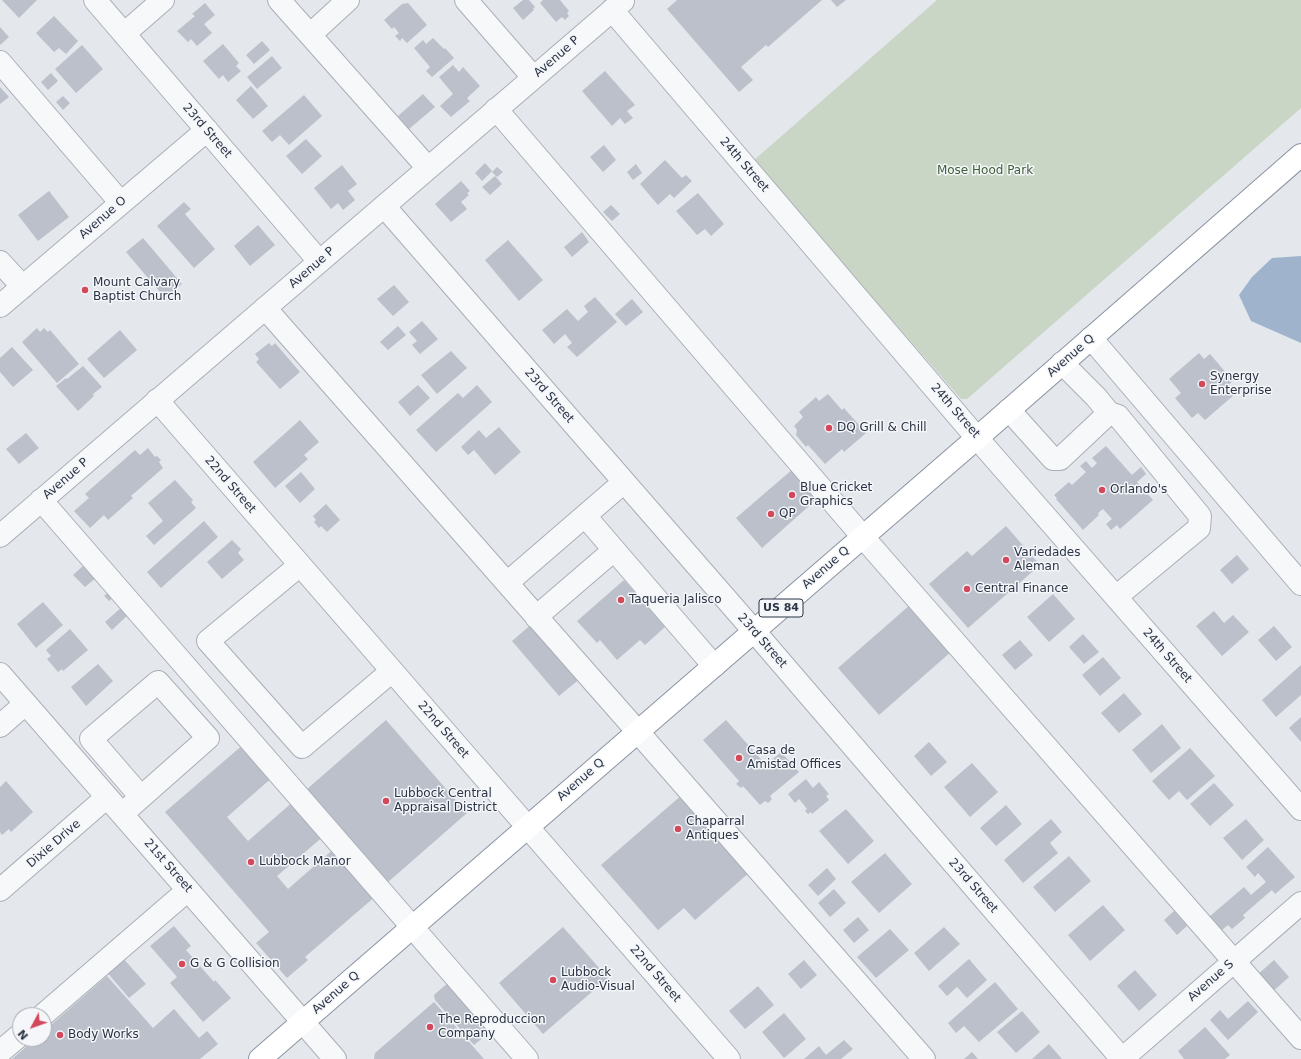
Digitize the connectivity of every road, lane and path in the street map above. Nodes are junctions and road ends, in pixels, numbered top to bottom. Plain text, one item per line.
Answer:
1 (95, 0) edge
2 (163, 0) edge
3 (279, 0) edge
4 (348, 0) edge
5 (466, 0) edge
6 (618, 5) edge
7 (124, 34) junction
8 (310, 35) junction
9 (0, 62) edge
10 (533, 77) junction
11 (496, 109) junction
12 (206, 130) junction
13 (1301, 155) edge
14 (428, 168) junction
15 (121, 203) junction
16 (384, 206) junction
17 (320, 261) junction
18 (0, 262) edge
19 (23, 287) junction
20 (0, 306) edge
21 (264, 308) junction
22 (1091, 338) junction
23 (1062, 363) junction
24 (157, 400) junction
25 (1009, 410) junction
26 (1109, 412) junction
27 (977, 438) junction
28 (624, 482) junction
29 (41, 500) junction
30 (585, 516) junction
31 (0, 536) edge
32 (862, 537) junction
33 (614, 550) junction
34 (300, 565) junction
35 (507, 583) junction
36 (1301, 584) edge
37 (1116, 597) junction
38 (536, 617) junction
39 (754, 631) junction
40 (714, 666) junction
41 (392, 671) junction
42 (0, 674) edge
43 (26, 704) junction
44 (0, 726) edge
45 (638, 732) junction
46 (107, 797) junction
47 (141, 797) junction
48 (1301, 809) edge
49 (122, 814) junction
50 (528, 827) junction
51 (0, 890) edge
52 (188, 890) junction
53 (1301, 903) edge
54 (412, 927) junction
55 (1234, 961) junction
56 (52, 1007) edge
57 (303, 1022) junction
58 (1301, 1038) edge
59 (12, 1042) edge
60 (0, 1052) edge
61 (260, 1059) edge
62 (334, 1059) edge
63 (527, 1059) edge
64 (729, 1059) edge
65 (924, 1059) edge
66 (1122, 1059) edge

1 - 7 street, 23rd Street
2 - 7 street
3 - 8 street
4 - 8 street
5 - 10 street
6 - 10 street, Avenue P
6 - 27 street, 24th Street
7 - 12 street, 23rd Street
8 - 14 street
9 - 15 street
10 - 11 street, Avenue P
11 - 14 street, Avenue P
11 - 32 street
12 - 15 street, Avenue O
12 - 17 street, 23rd Street
13 - 22 highway, Avenue Q / US 84
14 - 16 street, Avenue P
15 - 19 street, Avenue O
16 - 17 street, Avenue P
16 - 28 street, 23rd Street
17 - 21 street, Avenue P
18 - 19 street
19 - 20 street, Avenue O
21 - 24 street, Avenue P
21 - 35 street
22 - 23 highway, Avenue Q / US 84
22 - 36 street
23 - 25 highway, Avenue Q / US 84
23 - 26 street
24 - 29 street, Avenue P
24 - 34 street, 22nd Street
25 - 26 street
25 - 27 highway, Avenue Q / US 84
26 - 37 street
27 - 32 highway, Avenue Q / US 84
27 - 37 street, 24th Street
28 - 30 street
28 - 39 street, 23rd Street
29 - 31 street, Avenue P
29 - 54 street
30 - 33 street
30 - 35 street
32 - 39 highway, Avenue Q / US 84
32 - 55 street
33 - 38 street
33 - 40 street
34 - 41 street, 22nd Street
34 - 41 street
35 - 38 street
37 - 48 street, 24th Street
38 - 45 street
39 - 40 highway, Avenue Q / US 84
39 - 66 street, 23rd Street
40 - 45 highway, Avenue Q / US 84
41 - 50 street, 22nd Street
42 - 43 street, 21st Street
43 - 44 street
43 - 46 street, 21st Street
45 - 50 highway, Avenue Q / US 84
45 - 65 street
46 - 49 street, 21st Street
46 - 51 street, Dixie Drive
47 - 47 street
47 - 49 street
49 - 52 street, 21st Street
50 - 54 highway, Avenue Q / US 84
50 - 64 street, 22nd Street
52 - 56 street
52 - 57 street, 21st Street
53 - 55 street, Avenue S
54 - 57 highway, Avenue Q / US 84
54 - 63 street
55 - 58 street
55 - 66 street, Avenue S
57 - 61 highway, Avenue Q / US 84
57 - 62 street, 21st Street
59 - 60 street

